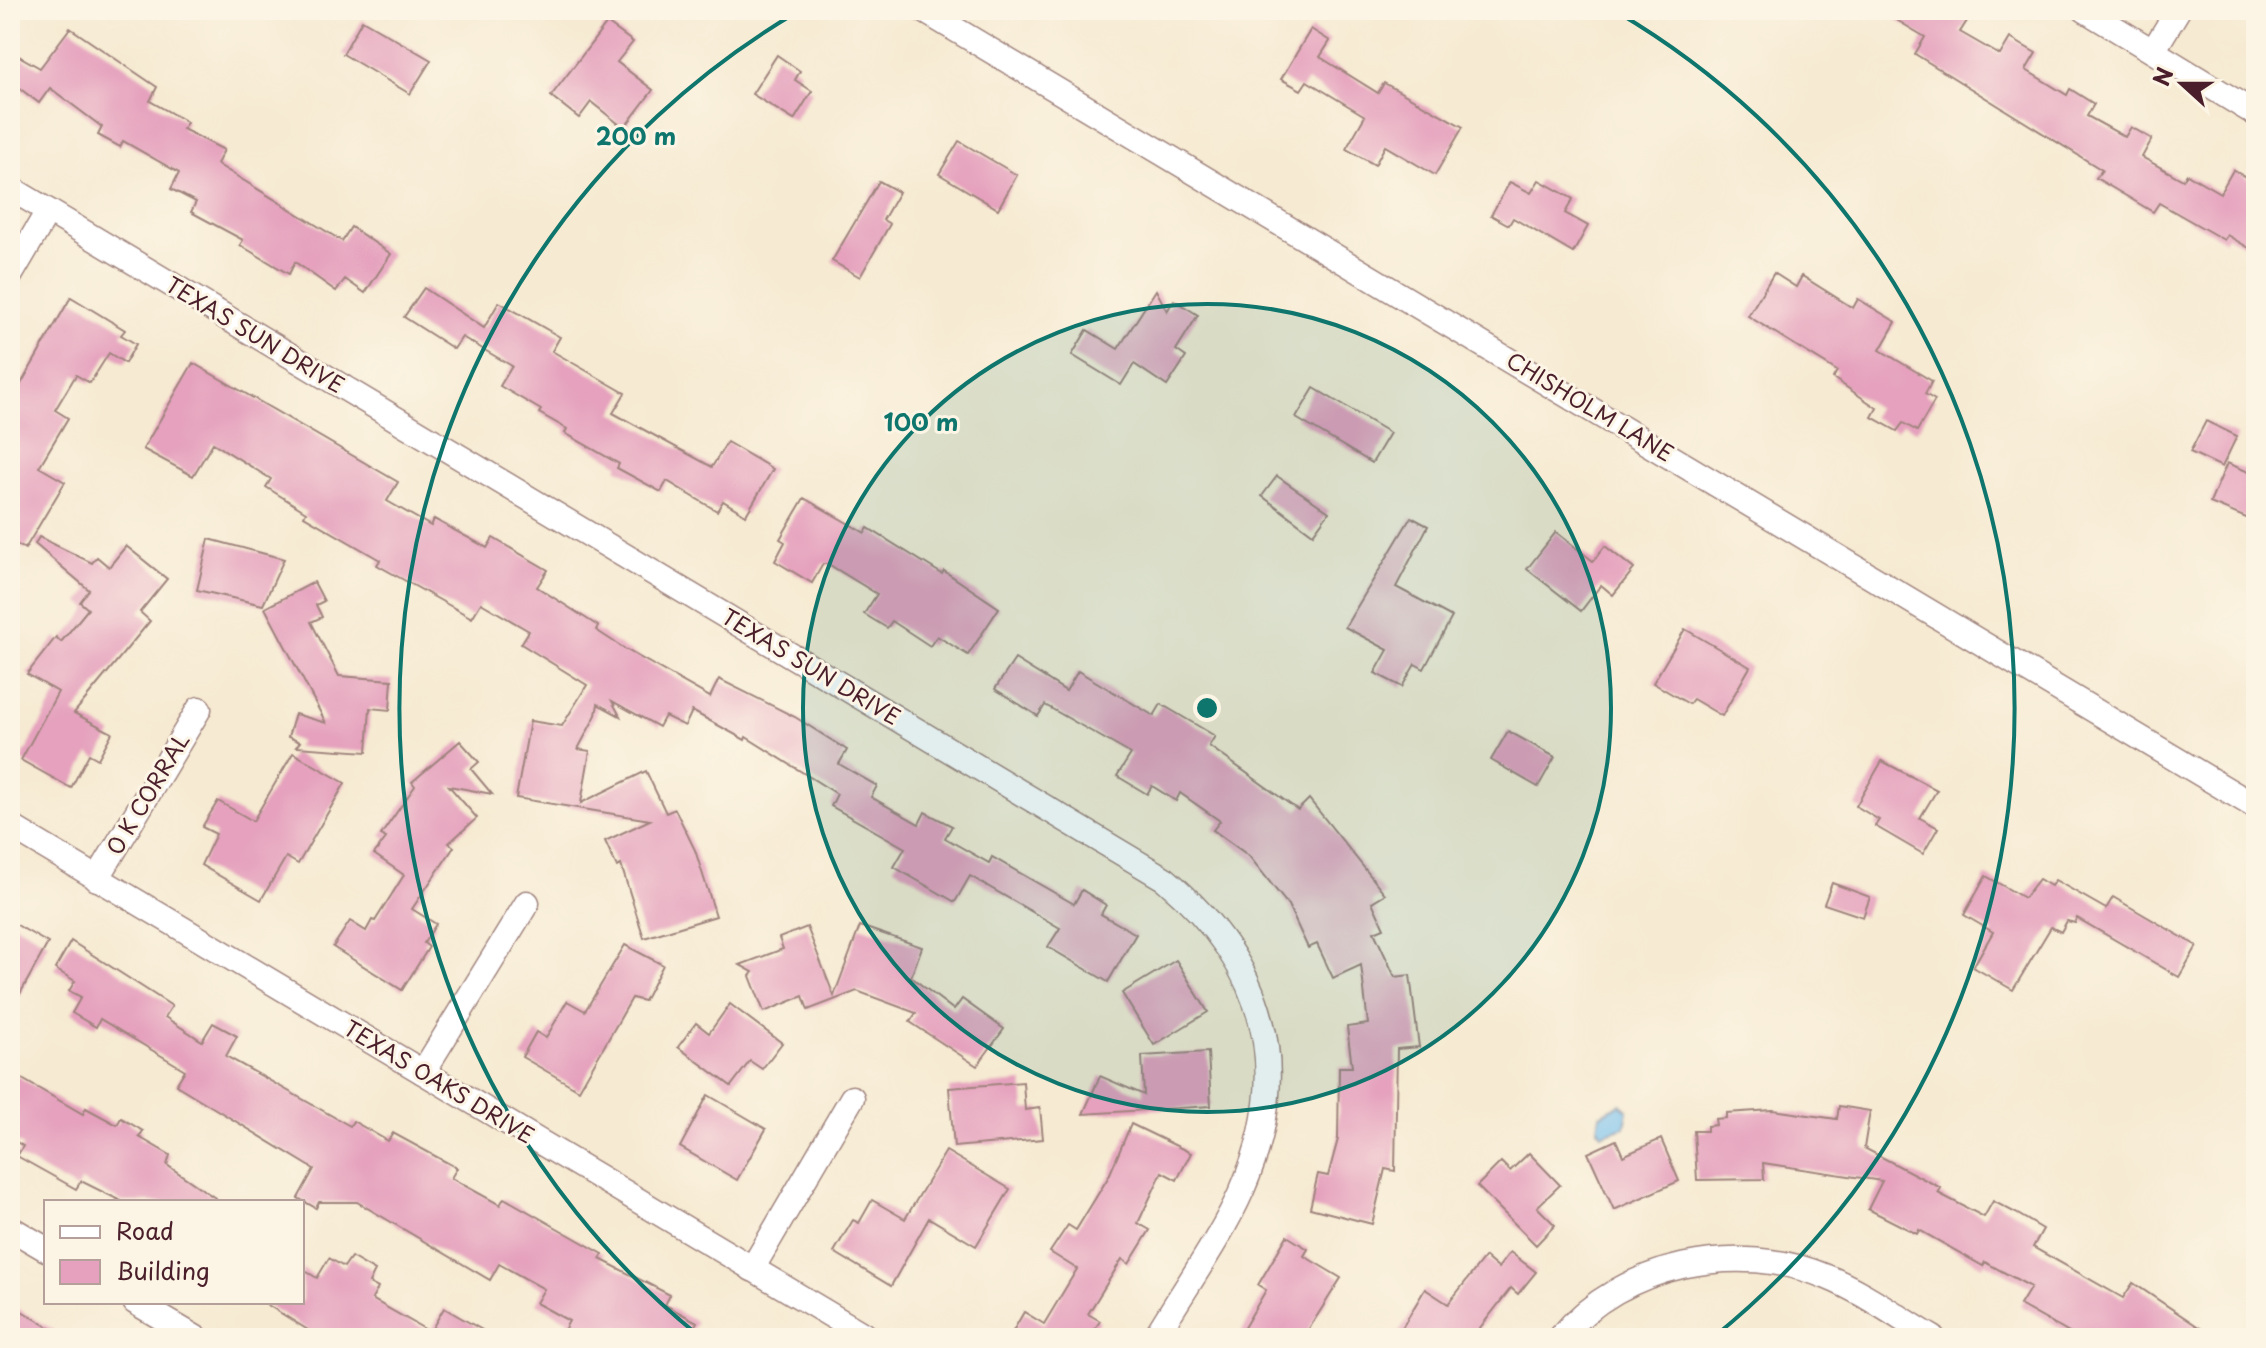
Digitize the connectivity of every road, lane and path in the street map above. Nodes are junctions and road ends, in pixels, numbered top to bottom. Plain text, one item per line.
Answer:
1 (923, 10) edge
2 (2085, 10) edge
3 (2178, 10) edge
4 (2153, 51) junction
5 (2256, 114) edge
6 (10, 188) edge
7 (48, 211) junction
8 (10, 276) edge
9 (199, 709) dead end
10 (2256, 807) edge
11 (10, 826) edge
12 (97, 879) junction
13 (527, 903) dead end
14 (423, 1072) junction
15 (852, 1098) dead end
16 (10, 1228) edge
17 (44, 1248) edge
18 (752, 1269) junction
19 (138, 1304) edge
20 (196, 1338) edge
21 (869, 1338) edge
22 (1155, 1338) edge
23 (1560, 1338) edge
24 (1933, 1338) edge

1 - 10 street, CHISHOLM LANE
2 - 4 street
3 - 4 street
4 - 5 street
6 - 7 street, TEXAS SUN DRIVE
7 - 8 street
7 - 22 street, TEXAS SUN DRIVE
9 - 12 street, O K CORRAL
11 - 12 street, TEXAS OAKS DRIVE
12 - 14 street, TEXAS OAKS DRIVE
13 - 14 street
14 - 18 street, TEXAS OAKS DRIVE
15 - 18 street
16 - 17 street
18 - 21 street, TEXAS OAKS DRIVE
19 - 20 street
23 - 24 street

